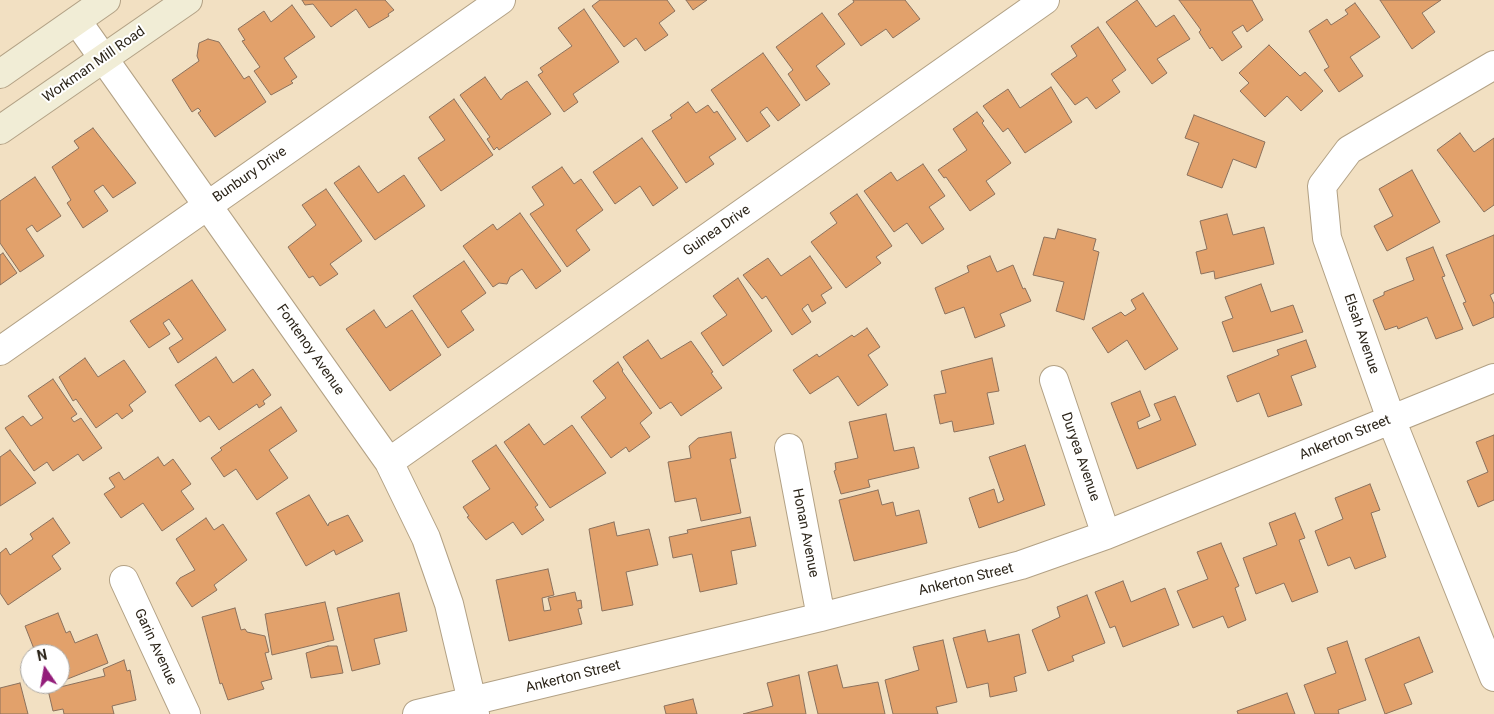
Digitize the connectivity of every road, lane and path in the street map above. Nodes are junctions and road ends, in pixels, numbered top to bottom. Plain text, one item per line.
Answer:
1 (106, 0) edge
2 (188, 0) edge
3 (501, 0) edge
4 (1045, 0) edge
5 (76, 20) junction
6 (103, 58) junction
7 (1494, 65) edge
8 (0, 74) edge
9 (0, 130) edge
10 (207, 205) junction
11 (0, 351) edge
12 (1494, 378) edge
13 (1054, 380) dead end
14 (1391, 419) junction
15 (788, 448) dead end
16 (389, 462) junction
17 (1106, 535) junction
18 (124, 580) dead end
19 (821, 617) junction
20 (1494, 677) edge
21 (474, 708) edge
22 (186, 714) edge
23 (417, 714) edge

1 - 5 main road
2 - 6 main road, Workman Mill Road
3 - 10 street, Bunbury Drive
4 - 16 street, Guinea Drive
5 - 6 street, Fontenoy Avenue
5 - 8 main road
6 - 9 main road, Workman Mill Road
6 - 10 street, Fontenoy Avenue
7 - 14 street, Elsah Avenue
10 - 11 street, Bunbury Drive
10 - 16 street, Fontenoy Avenue
12 - 14 street, Ankerton Street
13 - 17 street, Duryea Avenue
14 - 17 street, Ankerton Street
14 - 20 street, Elsah Avenue
15 - 19 street, Honan Avenue
16 - 21 street, Fontenoy Avenue
17 - 19 street, Ankerton Street
18 - 22 street, Garin Avenue
19 - 21 street, Ankerton Street
21 - 23 street, Ankerton Street

